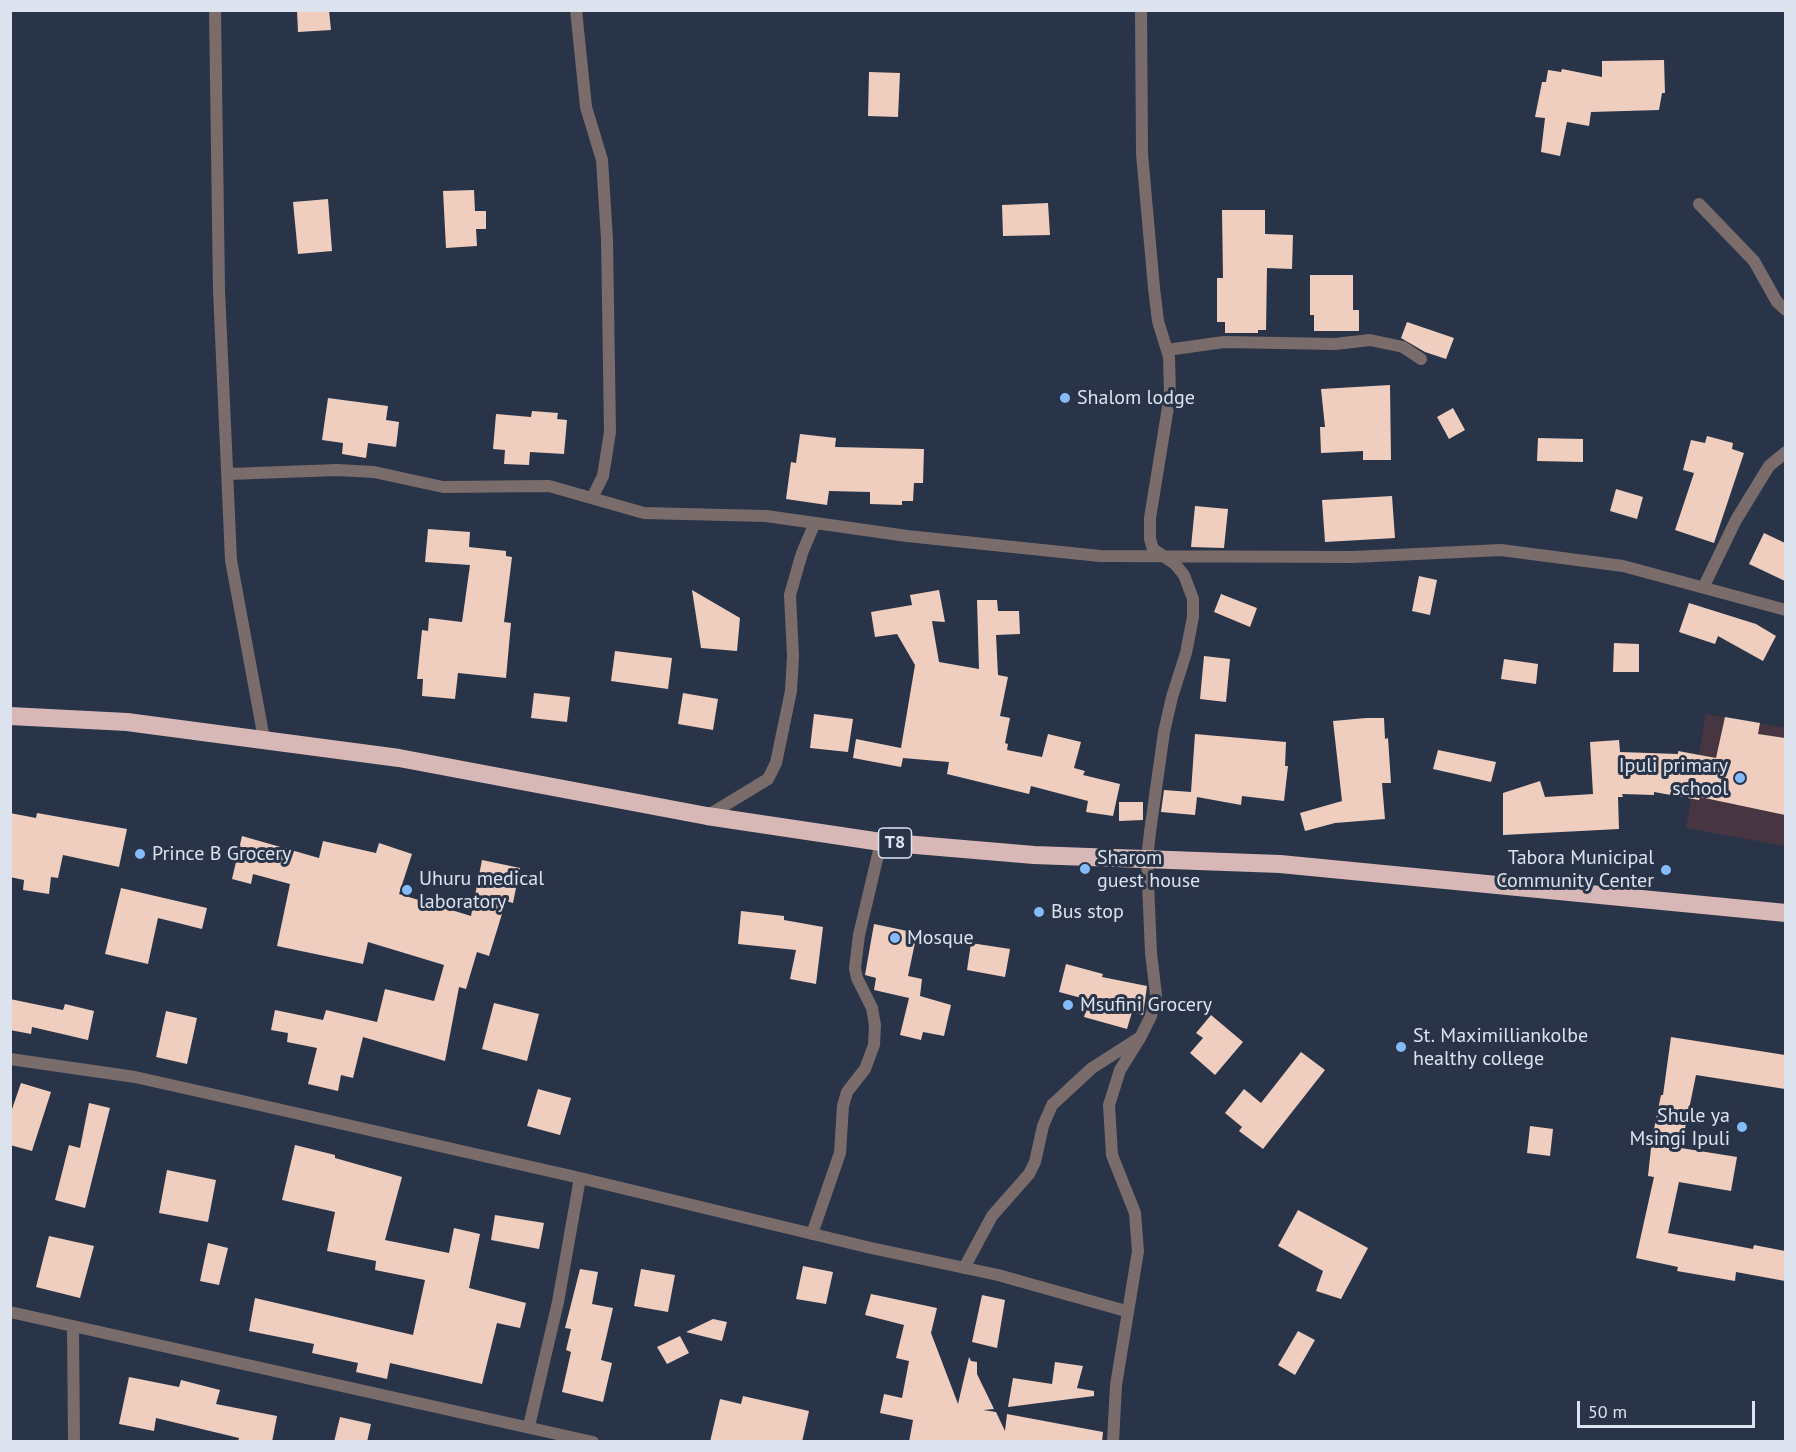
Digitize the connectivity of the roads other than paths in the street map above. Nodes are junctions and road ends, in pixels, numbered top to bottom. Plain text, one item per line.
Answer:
1 (215, 10) edge
2 (576, 10) edge
3 (1141, 10) edge
4 (1699, 204) dead end
5 (1785, 310) edge
6 (1167, 350) junction
7 (1420, 359) dead end
8 (1785, 452) edge
9 (229, 474) junction
10 (594, 496) junction
11 (814, 525) junction
12 (1160, 555) junction
13 (1704, 586) junction
14 (1785, 609) edge
15 (10, 716) edge
16 (264, 739) junction
17 (707, 816) junction
18 (881, 842) junction
19 (1147, 859) junction
20 (1785, 913) edge
21 (1140, 1038) junction
22 (10, 1059) edge
23 (580, 1178) junction
24 (812, 1234) junction
25 (964, 1268) junction
26 (1126, 1311) junction
27 (10, 1312) edge
28 (73, 1328) junction
29 (529, 1426) junction
30 (74, 1442) edge
31 (593, 1442) edge
32 (1113, 1442) edge

1 - 9 street
2 - 10 street
3 - 6 street
4 - 5 street
6 - 7 street
6 - 12 street
8 - 13 street
9 - 10 street
9 - 16 street
10 - 11 street
11 - 12 street
11 - 17 street
12 - 13 street
12 - 19 street
13 - 14 street
15 - 16 highway, T8
16 - 17 highway, T8
17 - 18 highway, T8
18 - 19 highway, T8
18 - 24 street
19 - 20 highway, T8
19 - 21 street
21 - 25 street
21 - 26 street
22 - 23 street
23 - 24 street
23 - 29 street
24 - 25 street
25 - 26 street
26 - 32 street
27 - 28 street
28 - 29 street
28 - 30 street
29 - 31 street

